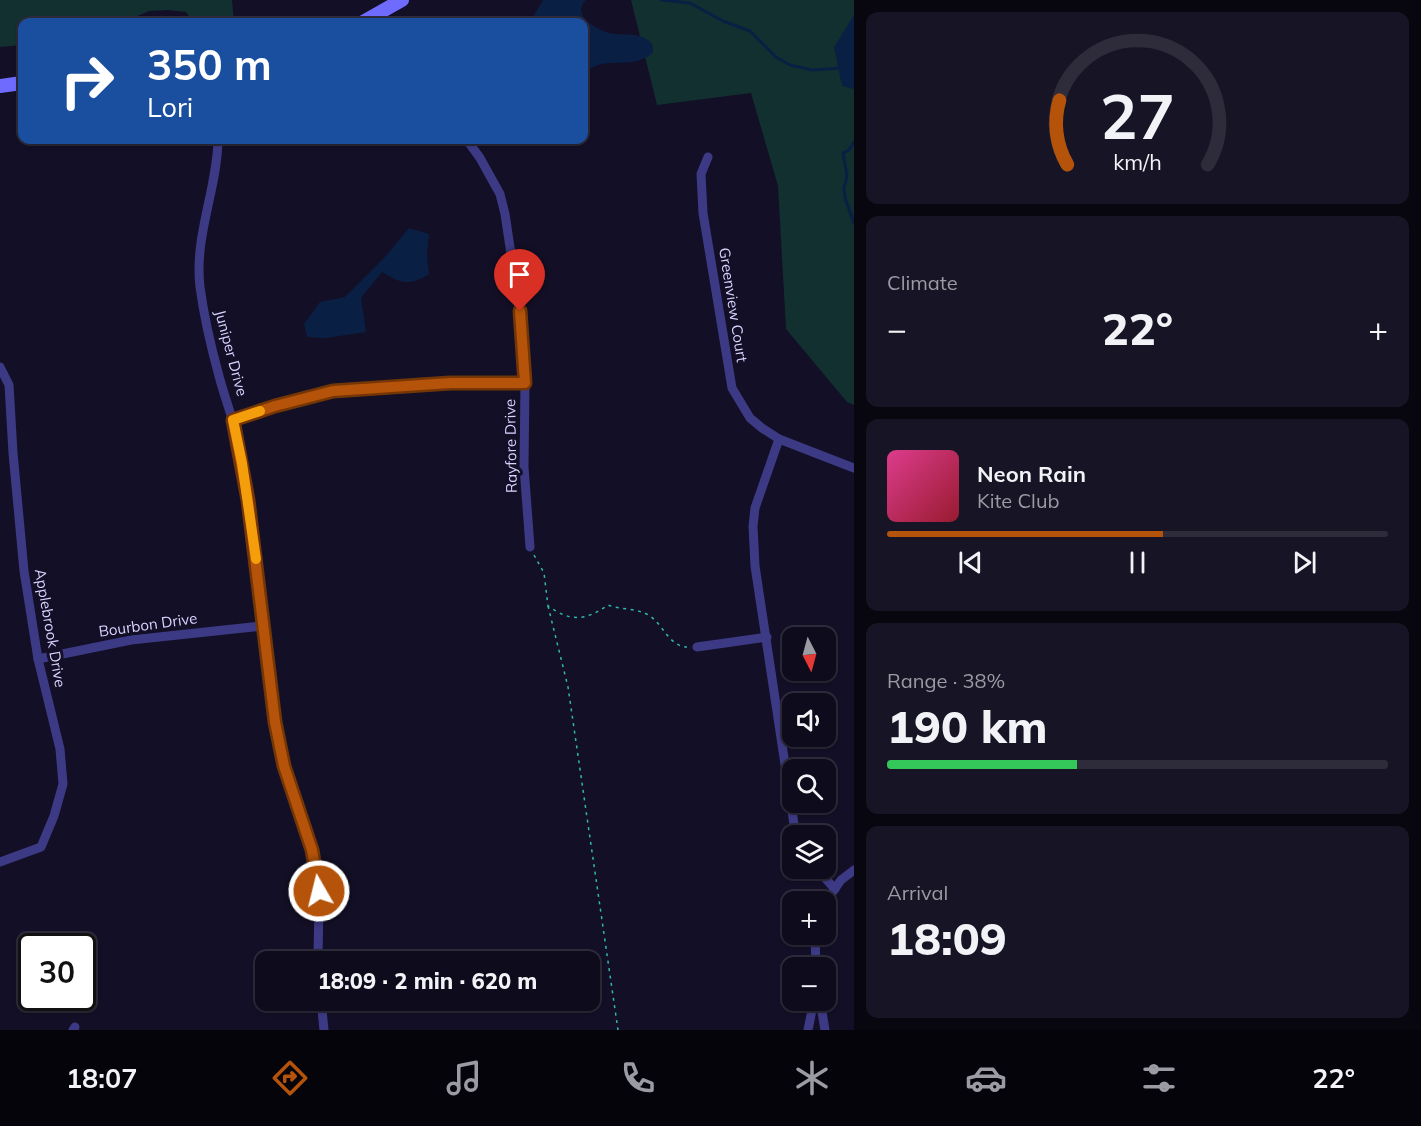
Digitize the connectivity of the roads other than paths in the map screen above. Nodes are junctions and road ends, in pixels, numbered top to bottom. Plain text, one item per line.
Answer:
1 (402, 0) edge
2 (370, 18) edge
3 (18, 84) edge
4 (0, 86) edge
5 (218, 144) edge
6 (470, 144) edge
7 (708, 156) dead end
8 (0, 367) edge
9 (525, 383) junction
10 (233, 420) junction
11 (779, 439) junction
12 (854, 468) edge
13 (530, 547) road end
14 (262, 626) junction
15 (767, 637) junction
16 (697, 647) road end
17 (39, 659) junction
18 (794, 825) edge
19 (0, 862) edge
20 (854, 870) edge
21 (826, 879) edge
22 (835, 889) joint
23 (319, 951) edge
24 (322, 1011) edge
25 (812, 1011) edge
26 (822, 1011) edge
27 (324, 1030) edge
28 (808, 1030) edge
29 (825, 1030) edge

1 - 2 street
3 - 4 street
5 - 10 street, Juniper Drive
6 - 9 street, Rayfore Drive
7 - 11 street, Greenview Court
8 - 17 street, Applebrook Drive
9 - 10 street
9 - 13 street, Rayfore Drive
10 - 14 street, Juniper Drive
11 - 12 street, Greenview Court
11 - 15 street
14 - 17 street, Bourbon Drive
14 - 23 street, Juniper Drive
15 - 16 street
15 - 18 street
17 - 19 street, Applebrook Drive
20 - 22 street
21 - 22 street
24 - 27 street
25 - 28 street
26 - 29 street

